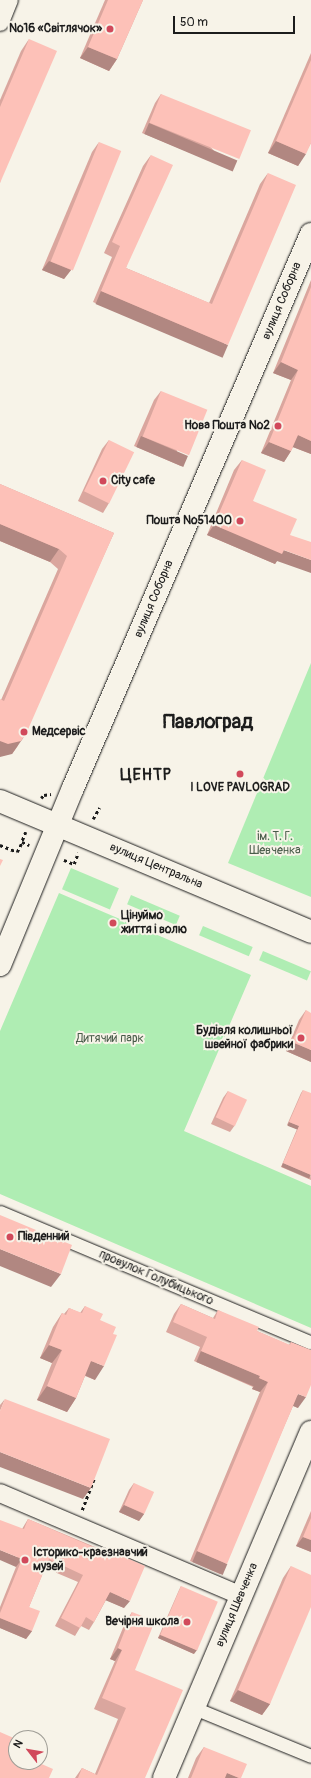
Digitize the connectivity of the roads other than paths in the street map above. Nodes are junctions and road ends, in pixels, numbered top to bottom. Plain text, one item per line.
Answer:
1 (10, 0) edge
2 (0, 22) edge
3 (311, 234) edge
4 (0, 801) edge
5 (58, 824) junction
6 (311, 932) edge
7 (0, 965) edge
8 (0, 1212) edge
9 (311, 1343) edge
10 (311, 1432) edge
11 (0, 1493) edge
12 (241, 1596) junction
13 (194, 1708) junction
14 (311, 1756) edge
15 (164, 1778) edge

1 - 2 street
3 - 5 street, вулиця Соборна
4 - 5 street, вулиця Центральна
5 - 6 street, вулиця Центральна
5 - 7 street, вулиця Соборна
8 - 9 street, провулок Голубицького
10 - 12 street, вулиця Шевченка
11 - 12 street
12 - 13 street, вулиця Шевченка
13 - 14 street
13 - 15 street, вулиця Шевченка

